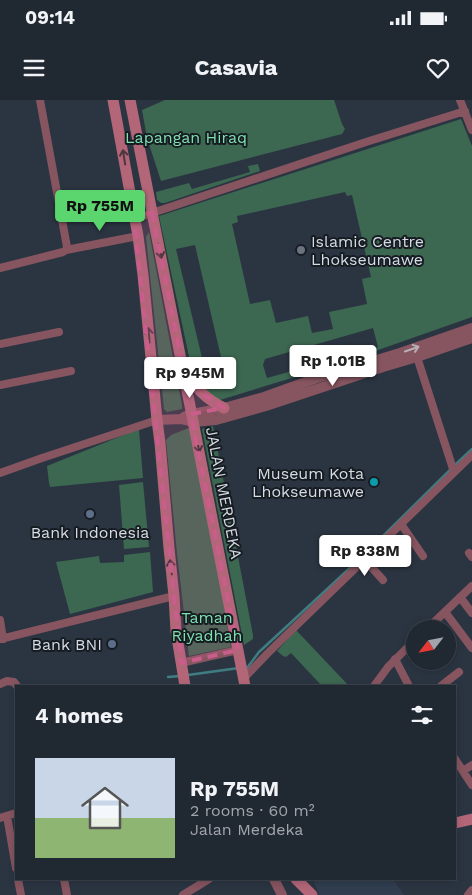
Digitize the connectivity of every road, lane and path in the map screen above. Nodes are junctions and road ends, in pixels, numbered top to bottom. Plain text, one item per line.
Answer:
1 (40, 100) edge
2 (113, 100) edge
3 (460, 100) edge
4 (134, 101) edge
5 (472, 105) edge
6 (464, 110) junction
7 (472, 130) edge
8 (152, 212) junction
9 (134, 219) junction
10 (138, 236) junction
11 (66, 250) junction
12 (0, 268) edge
13 (472, 328) edge
14 (59, 332) dead end
15 (472, 338) edge
16 (0, 344) edge
17 (417, 357) junction
18 (182, 363) junction
19 (70, 371) dead end
20 (0, 385) edge
21 (224, 408) junction
22 (189, 418) junction
23 (157, 420) junction
24 (472, 454) edge
25 (452, 468) junction
26 (0, 473) edge
27 (401, 524) junction
28 (423, 556) dead end
29 (365, 560) junction
30 (383, 580) dead end
31 (472, 586) edge
32 (174, 596) junction
33 (460, 597) junction
34 (445, 612) junction
35 (472, 613) edge
36 (0, 620) edge
37 (437, 620) edge
38 (1, 639) edge
39 (472, 648) edge
40 (406, 649) edge
41 (238, 653) junction
42 (395, 659) junction
43 (181, 665) junction
44 (459, 672) dead end
45 (244, 681) edge
46 (0, 684) edge
47 (16, 685) edge
48 (185, 685) edge
49 (375, 685) edge
50 (408, 685) edge
51 (442, 685) edge
52 (456, 760) edge
53 (472, 765) edge
54 (463, 771) junction
55 (472, 786) edge
56 (15, 813) edge
57 (3, 817) edge
58 (472, 820) edge
59 (456, 823) edge
60 (15, 864) edge
61 (18, 880) edge
62 (64, 880) edge
63 (206, 880) edge
64 (274, 880) edge
65 (284, 880) edge
66 (297, 880) edge
67 (306, 880) edge
68 (472, 890) edge
69 (21, 895) edge
70 (67, 895) edge
71 (183, 895) edge
72 (282, 895) edge
73 (312, 895) edge
74 (468, 895) edge

1 - 11 street
9 -> 2 main road
3 - 6 street
4 - 8 main road, JALAN MERDEKA
5 - 6 street
6 - 7 street
6 - 8 street
8 - 9 street
8 -> 18 main road, JALAN MERDEKA
9 - 10 main road
10 - 11 street
23 -> 10 main road
11 - 12 street
21 -> 13 street
14 - 16 street
15 - 17 street
17 - 22 street
17 - 25 street
18 - 21 main road
18 - 22 main road, JALAN MERDEKA
19 - 20 street
21 - 22 street
22 - 23 street
22 -> 41 main road, JALAN MERDEKA
23 - 26 street
32 -> 23 main road
24 - 25 street
25 - 27 street
27 - 28 street
27 - 29 street
29 - 30 street
29 - 45 street
31 - 33 street
32 - 38 street
32 - 43 main road
33 - 34 street
33 - 35 street
34 - 37 street
34 - 39 street
36 - 38 street
40 - 42 street
41 - 43 street
41 - 45 main road, JALAN MERDEKA
42 - 49 street
42 - 50 street
43 - 48 main road
44 - 51 street
46 - 47 street
52 - 54 street
53 - 54 street
54 - 55 street
56 - 57 street
57 - 60 street
58 - 59 main road
61 - 69 street
62 - 70 street
63 - 71 street
64 - 72 street
65 - 72 street
66 - 73 main road
67 - 73 main road
68 - 74 street

